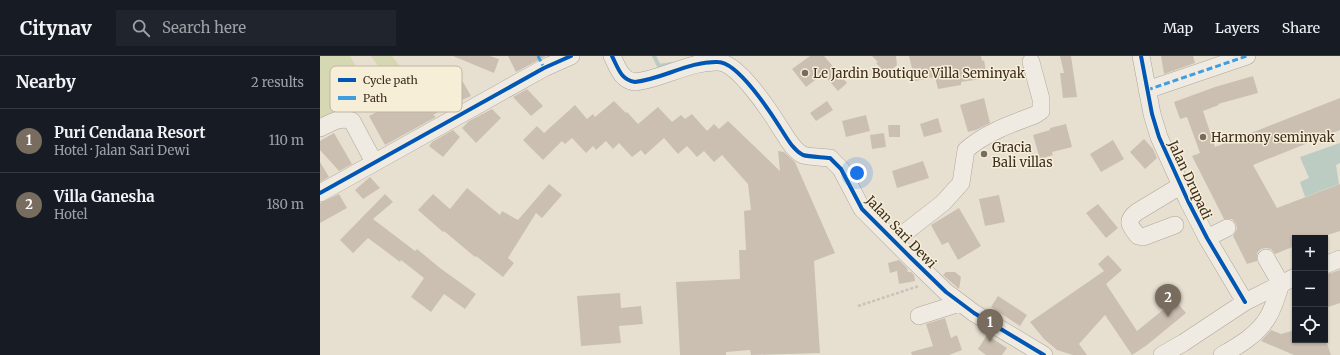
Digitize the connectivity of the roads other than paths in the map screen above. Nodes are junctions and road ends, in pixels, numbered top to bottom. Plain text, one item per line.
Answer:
1 (571, 56) edge
2 (612, 56) edge
3 (1141, 56) edge
4 (1247, 56) edge
5 (541, 62) edge
6 (1031, 62) dead end
7 (1147, 90) junction
8 (462, 109) edge
9 (458, 112) edge
10 (320, 128) edge
11 (374, 162) junction
12 (1180, 186) junction
13 (320, 193) edge
14 (1175, 225) dead end
15 (1227, 228) dead end
16 (1207, 238) junction
17 (894, 241) junction
18 (1266, 258) dead end
19 (1340, 259) edge
20 (1328, 263) edge
21 (1288, 280) edge
22 (1245, 302) junction
23 (960, 303) junction
24 (919, 316) dead end
25 (1044, 355) edge
26 (1162, 355) edge
27 (1222, 355) edge

1 - 5 street
2 - 17 street, Jalan Sari Dewi
3 - 7 street, Jalan Drupadi
4 - 7 street
5 - 8 street
6 - 17 street
7 - 12 street, Jalan Drupadi
9 - 11 street
10 - 11 street
11 - 13 street
12 - 14 street
12 - 16 street, Jalan Drupadi
15 - 16 street
16 - 22 street, Jalan Drupadi
17 - 23 street, Jalan Sari Dewi
18 - 21 street
19 - 20 street
21 - 22 street
21 - 27 street
22 - 26 street
23 - 24 street
23 - 25 street, Jalan Sari Dewi

